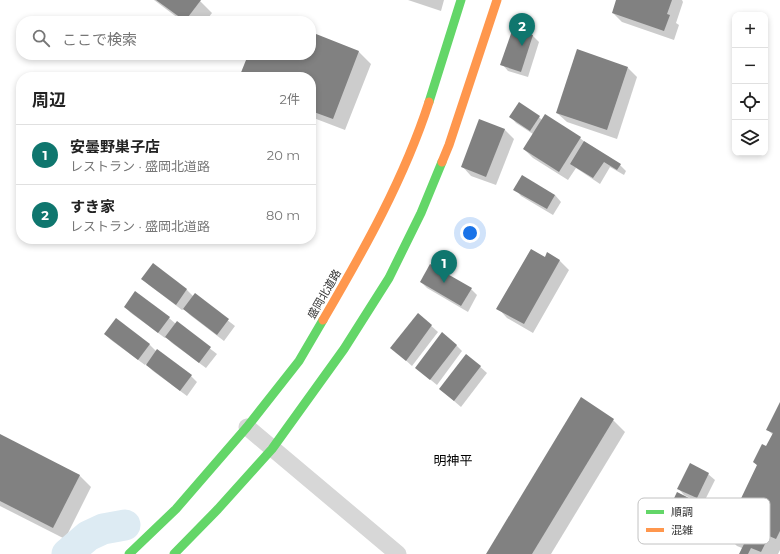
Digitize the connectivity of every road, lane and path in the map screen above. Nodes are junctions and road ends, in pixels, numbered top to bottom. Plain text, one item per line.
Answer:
1 (462, 0) edge
2 (498, 0) edge
3 (247, 427) junction
4 (272, 449) junction
5 (129, 554) edge
6 (174, 554) edge
7 (398, 554) edge

1 - 3 highway, 盛岡北道路
2 - 4 highway
3 - 4 street
3 - 5 highway, 盛岡北道路
4 - 6 highway
4 - 7 street

